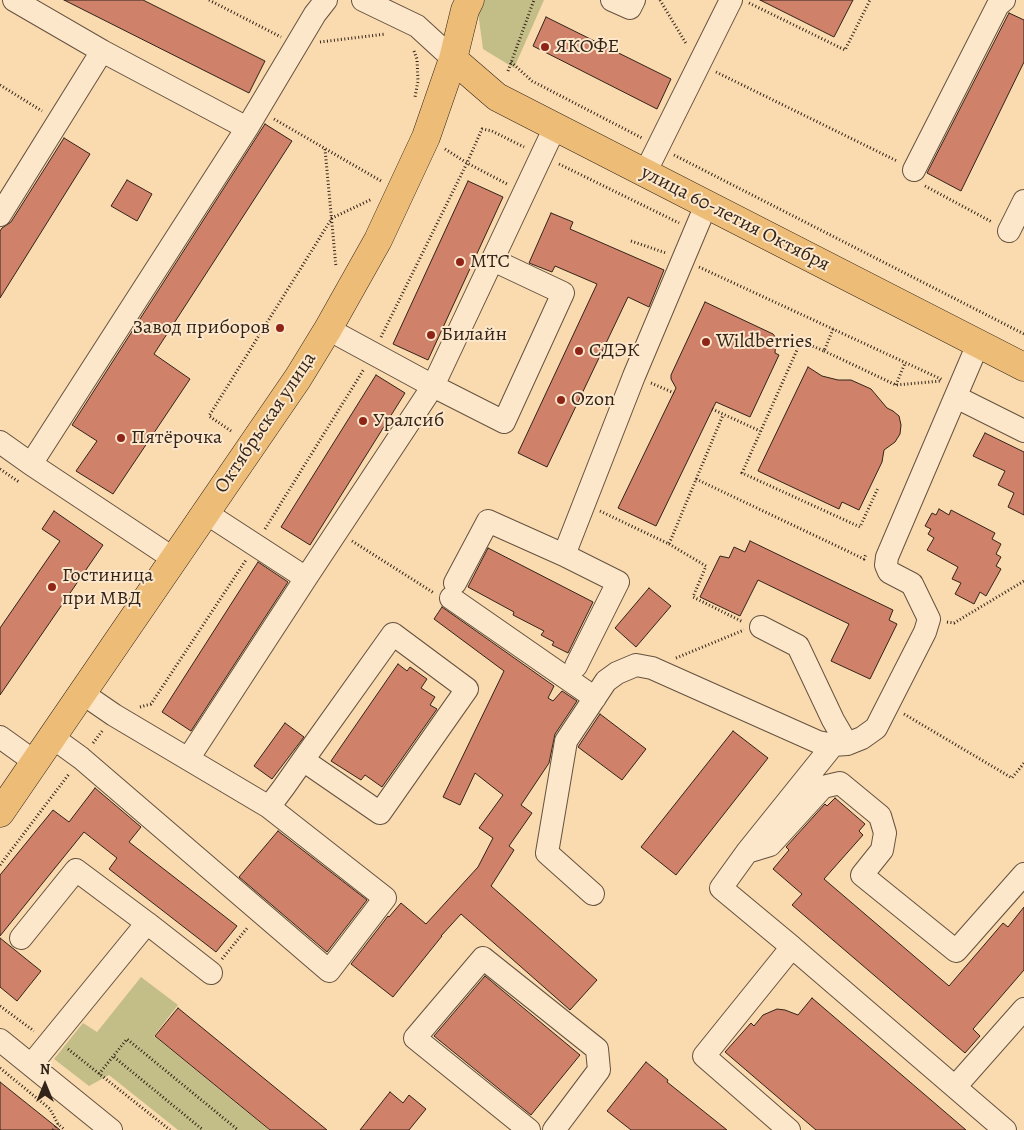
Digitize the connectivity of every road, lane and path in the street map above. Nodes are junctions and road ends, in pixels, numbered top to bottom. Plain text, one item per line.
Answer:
1 (14, 0) edge
2 (326, 0) edge
3 (363, 0) edge
4 (470, 0) edge
5 (534, 0) edge
6 (612, 0) edge
7 (634, 0) edge
8 (660, 0) edge
9 (731, 0) edge
10 (744, 0) edge
11 (870, 0) edge
12 (1004, 0) edge
13 (412, 46) dead end
14 (102, 51) junction
15 (453, 59) junction
16 (511, 62) junction
17 (699, 63) junction
18 (508, 71) dead end
19 (0, 85) edge
20 (413, 104) dead end
21 (252, 119) junction
22 (59, 121) junction
23 (555, 127) junction
24 (658, 147) junction
25 (325, 149) junction
26 (445, 149) dead end
27 (541, 155) junction
28 (467, 164) junction
29 (914, 170) junction
30 (645, 173) junction
31 (378, 190) dead end
32 (524, 192) junction
33 (374, 198) dead end
34 (1024, 201) edge
35 (706, 205) junction
36 (0, 215) edge
37 (332, 218) junction
38 (1009, 231) joint
39 (695, 232) junction
40 (631, 241) dead end
41 (493, 260) junction
42 (683, 260) junction
43 (336, 267) dead end
44 (328, 329) junction
45 (833, 329) junction
46 (1024, 334) edge
47 (978, 344) junction
48 (824, 351) junction
49 (905, 363) junction
50 (1024, 367) edge
51 (896, 385) junction
52 (433, 386) junction
53 (947, 389) junction
54 (712, 410) dead end
55 (723, 415) junction
56 (231, 431) dead end
57 (760, 431) junction
58 (1024, 431) edge
59 (0, 442) edge
60 (31, 464) junction
61 (696, 479) junction
62 (878, 488) dead end
63 (584, 503) junction
64 (206, 513) junction
65 (337, 532) junction
66 (669, 544) junction
67 (868, 550) dead end
68 (564, 555) junction
69 (174, 559) junction
70 (306, 578) junction
71 (1024, 581) edge
72 (453, 590) junction
73 (928, 619) junction
74 (757, 627) junction
75 (576, 666) dead end
76 (652, 668) junction
77 (82, 693) junction
78 (595, 698) junction
79 (888, 704) junction
80 (0, 737) edge
81 (52, 737) junction
82 (840, 745) junction
83 (188, 759) junction
84 (303, 760) junction
85 (35, 762) junction
86 (1024, 763) edge
87 (269, 807) junction
88 (0, 813) edge
89 (747, 852) junction
90 (1024, 874) edge
91 (593, 894) dead end
92 (260, 912) junction
93 (146, 923) junction
94 (22, 938) dead end
95 (792, 947) junction
96 (211, 973) joint
97 (1024, 1009) edge
98 (0, 1040) edge
99 (114, 1057) junction
100 (31, 1065) junction
101 (0, 1068) edge
102 (955, 1087) junction
103 (58, 1124) junction
104 (53, 1130) edge
105 (65, 1130) edge
106 (111, 1130) edge
107 (170, 1130) edge
108 (204, 1130) edge
109 (238, 1130) edge
110 (529, 1130) edge
111 (554, 1130) edge
112 (789, 1130) edge
113 (1005, 1130) edge

1 - 14 street
2 - 21 street
3 - 15 street
4 - 15 main road, Октябрьская улица
5 - 16 path
6 - 7 street
8 - 17 path
9 - 17 street
10 - 11 path
12 - 29 street
13 - 20 path
14 - 21 street
14 - 22 street
15 - 23 main road, улица 60-летия Октября
15 - 44 main road, Октябрьская улица
16 - 18 path
16 - 24 path
17 - 24 street
17 - 29 path
19 - 22 path
21 - 25 path
21 - 60 street
22 - 36 street
23 - 27 street
23 - 30 main road, улица 60-летия Октября
24 - 30 street
24 - 46 path
25 - 31 path
25 - 37 path
26 - 28 path
27 - 28 path
27 - 32 street
27 - 39 path
28 - 32 path
29 - 38 path
30 - 35 main road, улица 60-летия Октября
32 - 41 street
33 - 37 path
34 - 38 street
35 - 39 street
35 - 47 main road, улица 60-летия Октября
37 - 43 path
37 - 56 path
39 - 42 street
40 - 42 path
41 - 52 street
41 - 52 street
42 - 45 path
42 - 63 street
44 - 52 street
44 - 64 main road, Октябрьская улица
45 - 48 path
45 - 49 path
47 - 50 main road, улица 60-летия Октября
47 - 53 street
48 - 51 path
48 - 57 path
49 - 51 path
49 - 53 path
51 - 53 path
52 - 65 street
53 - 58 street
53 - 73 street
54 - 55 path
55 - 57 path
55 - 61 path
57 - 62 path
59 - 60 street
60 - 69 street
61 - 66 path
61 - 67 path
63 - 66 path
63 - 68 street
64 - 69 main road, Октябрьская улица
64 - 70 street
65 - 70 street
65 - 72 path
66 - 74 path
68 - 72 street
68 - 75 street
69 - 77 main road, Октябрьская улица
70 - 83 street
71 - 73 path
72 - 78 street
73 - 79 street
74 - 76 path
74 - 82 street
76 - 78 street
76 - 82 street
77 - 81 main road, Октябрьская улица
77 - 83 street
78 - 91 street
79 - 82 street
79 - 86 path
80 - 85 street
81 - 85 main road, Октябрьская улица
81 - 92 street
82 - 89 street
83 - 87 street
84 - 84 street
84 - 87 street
85 - 88 main road, Октябрьская улица
87 - 92 street
89 - 90 street
89 - 95 street
92 - 96 path
93 - 94 street
93 - 96 street
93 - 100 street
95 - 102 street
95 - 112 street
97 - 102 street
98 - 100 street
99 - 107 path
99 - 108 path
99 - 109 path
100 - 106 street
101 - 103 path
102 - 113 street
103 - 104 path
103 - 105 path
110 - 111 street

